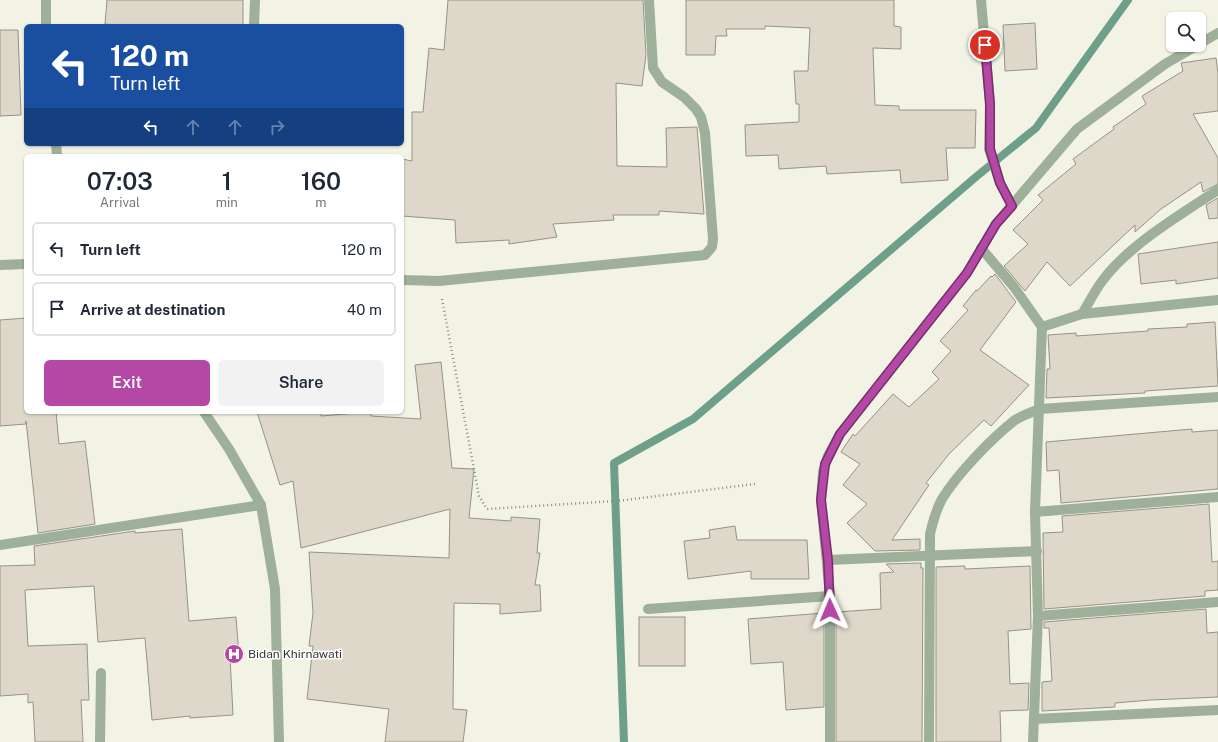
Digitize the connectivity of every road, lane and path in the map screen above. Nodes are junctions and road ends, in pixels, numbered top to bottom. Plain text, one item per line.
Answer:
1 (46, 0) edge
2 (255, 0) edge
3 (649, 0) edge
4 (981, 0) edge
5 (46, 24) edge
6 (254, 24) edge
7 (1218, 33) edge
8 (1206, 40) edge
9 (1186, 52) edge
10 (1218, 190) edge
11 (1012, 206) junction
12 (981, 248) junction
13 (24, 264) edge
14 (0, 265) edge
15 (404, 280) edge
16 (439, 281) junction
17 (1218, 300) edge
18 (1082, 314) junction
19 (1042, 328) junction
20 (1218, 397) edge
21 (1040, 409) junction
22 (205, 414) edge
23 (755, 484) dead end
24 (1218, 497) edge
25 (261, 505) junction
26 (1036, 512) junction
27 (0, 545) edge
28 (1037, 551) junction
29 (930, 555) junction
30 (828, 560) junction
31 (830, 596) junction
32 (1218, 602) edge
33 (648, 608) dead end
34 (1038, 616) junction
35 (101, 672) dead end
36 (1218, 710) edge
37 (1034, 720) junction
38 (100, 742) edge
39 (279, 742) edge
40 (830, 742) edge
41 (929, 742) edge
42 (1033, 742) edge

1 - 5 street
2 - 6 street
3 - 16 street
4 - 11 street
7 - 8 street
9 - 11 street
10 - 18 street
11 - 12 street
12 - 19 street
12 - 30 street
13 - 14 street
15 - 16 street
16 - 23 path
17 - 18 street
18 - 19 street
19 - 21 street
20 - 21 street
21 - 26 street
21 - 29 street
22 - 25 street
24 - 26 street
25 - 27 street
25 - 39 street
26 - 28 street
28 - 29 street
28 - 34 street
29 - 30 street
29 - 41 street
30 - 31 street
31 - 33 street
31 - 40 street
32 - 34 street
34 - 37 street
35 - 38 street
36 - 37 street
37 - 42 street

